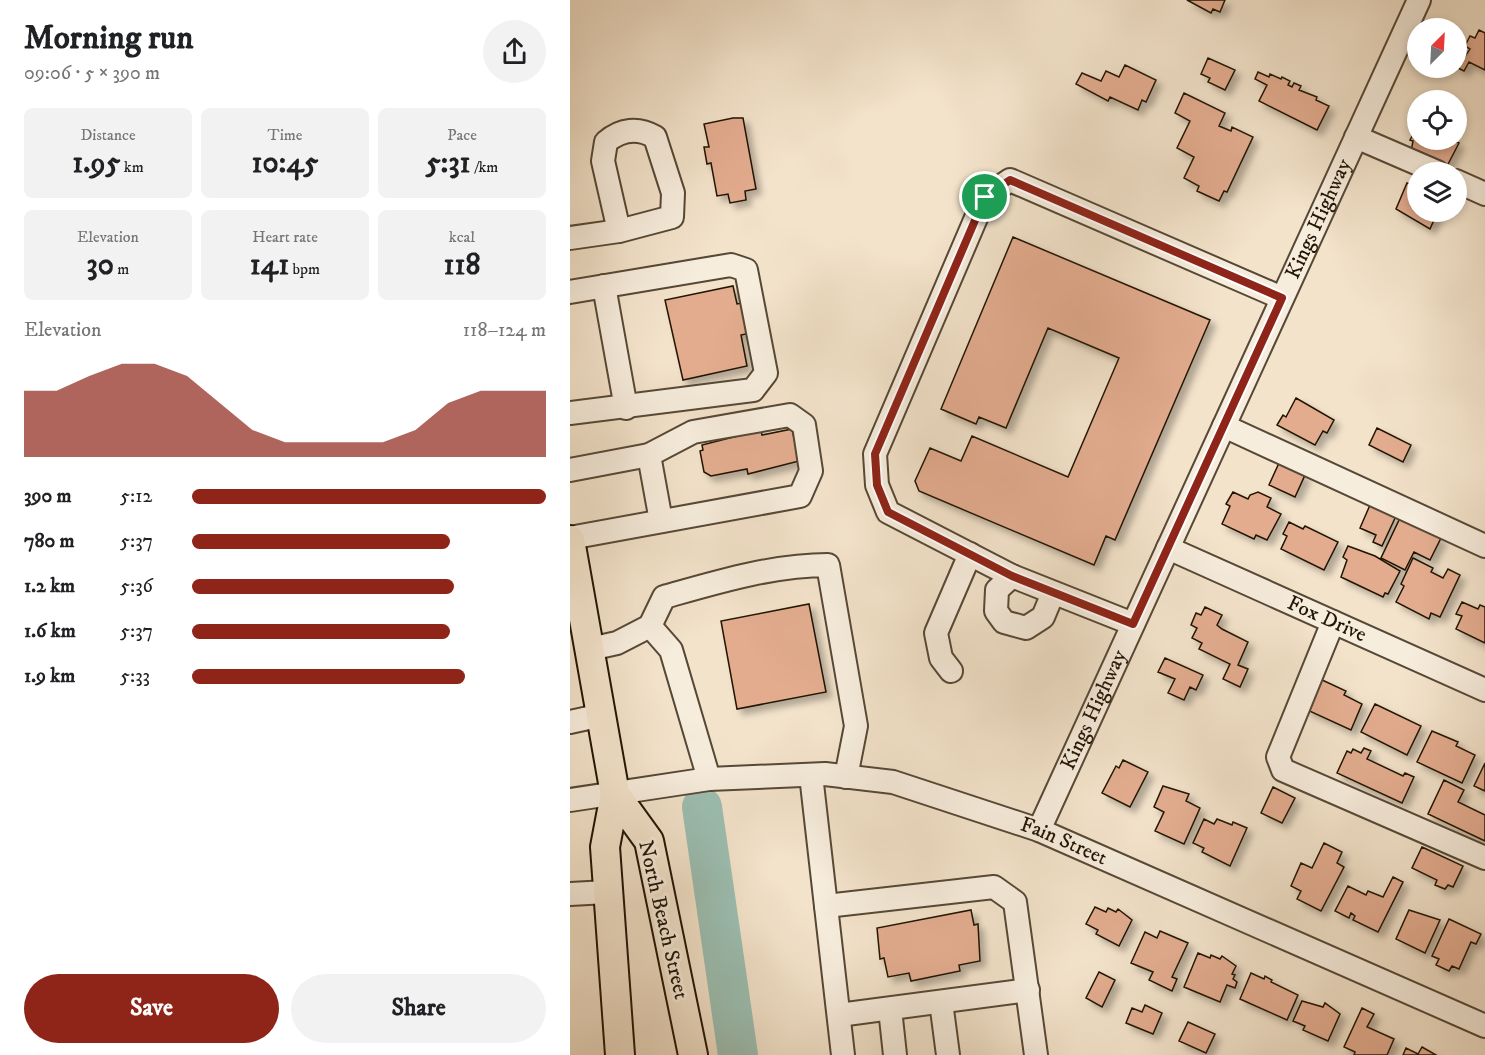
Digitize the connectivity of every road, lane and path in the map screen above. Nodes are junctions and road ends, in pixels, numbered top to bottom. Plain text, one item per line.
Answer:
1 (1419, 0) edge
2 (1356, 137) junction
3 (1414, 162) edge
4 (1467, 186) edge
5 (1485, 194) edge
6 (619, 231) junction
7 (570, 238) edge
8 (604, 286) junction
9 (570, 292) edge
10 (1282, 298) junction
11 (626, 408) junction
12 (570, 413) edge
13 (1224, 426) junction
14 (649, 455) junction
15 (570, 470) edge
16 (661, 521) junction
17 (570, 539) edge
18 (1485, 546) edge
19 (1168, 548) junction
20 (969, 554) junction
21 (1012, 576) junction
22 (1053, 593) junction
23 (1333, 622) junction
24 (1133, 624) junction
25 (650, 626) junction
26 (582, 642) edge
27 (951, 671) dead end
28 (1485, 690) edge
29 (602, 715) junction
30 (570, 722) edge
31 (811, 775) junction
32 (846, 777) junction
33 (709, 779) junction
34 (615, 794) junction
35 (570, 800) edge
36 (1039, 830) junction
37 (1485, 858) edge
38 (607, 892) junction
39 (570, 894) edge
40 (826, 906) junction
41 (1028, 990) junction
42 (941, 1002) junction
43 (890, 1009) junction
44 (838, 1015) junction
45 (1485, 1026) edge
46 (620, 1055) edge
47 (693, 1055) edge
48 (843, 1055) edge
49 (895, 1055) edge
50 (948, 1055) edge
51 (1036, 1055) edge

1 - 2 street, Kings Highway
2 - 3 street
2 - 10 street, Kings Highway
4 - 5 street
6 - 6 street
6 - 7 street
8 - 9 street
8 - 11 street
8 - 11 street
10 - 13 street, Kings Highway
10 - 20 street
11 - 12 street
13 - 18 street
13 - 19 street, Kings Highway
14 - 15 street
14 - 16 street
14 - 16 street
16 - 17 street
17 - 26 main road, North Beach Street
19 - 23 street, Fox Drive
19 - 24 street, Kings Highway
20 - 21 street
20 - 27 street
21 - 22 street
21 - 22 street
22 - 24 street
23 - 28 street, Fox Drive
23 - 37 street
24 - 36 street, Kings Highway
25 - 26 street
25 - 32 street
25 - 33 street
26 - 29 main road, North Beach Street
29 - 30 street
29 - 34 main road, North Beach Street
31 - 32 street, Fain Street
31 - 33 street, Fain Street
31 - 40 street
32 - 36 street, Fain Street
33 - 34 street, Fain Street
34 - 35 street, Fain Street
34 - 38 main road, North Beach Street
34 - 47 main road, North Beach Street
36 - 45 street, Fain Street
38 - 39 street
38 - 46 main road, North Beach Street
40 - 41 street
40 - 44 street
41 - 42 street
41 - 51 street
42 - 43 street
42 - 50 street
43 - 44 street
43 - 49 street
44 - 48 street

